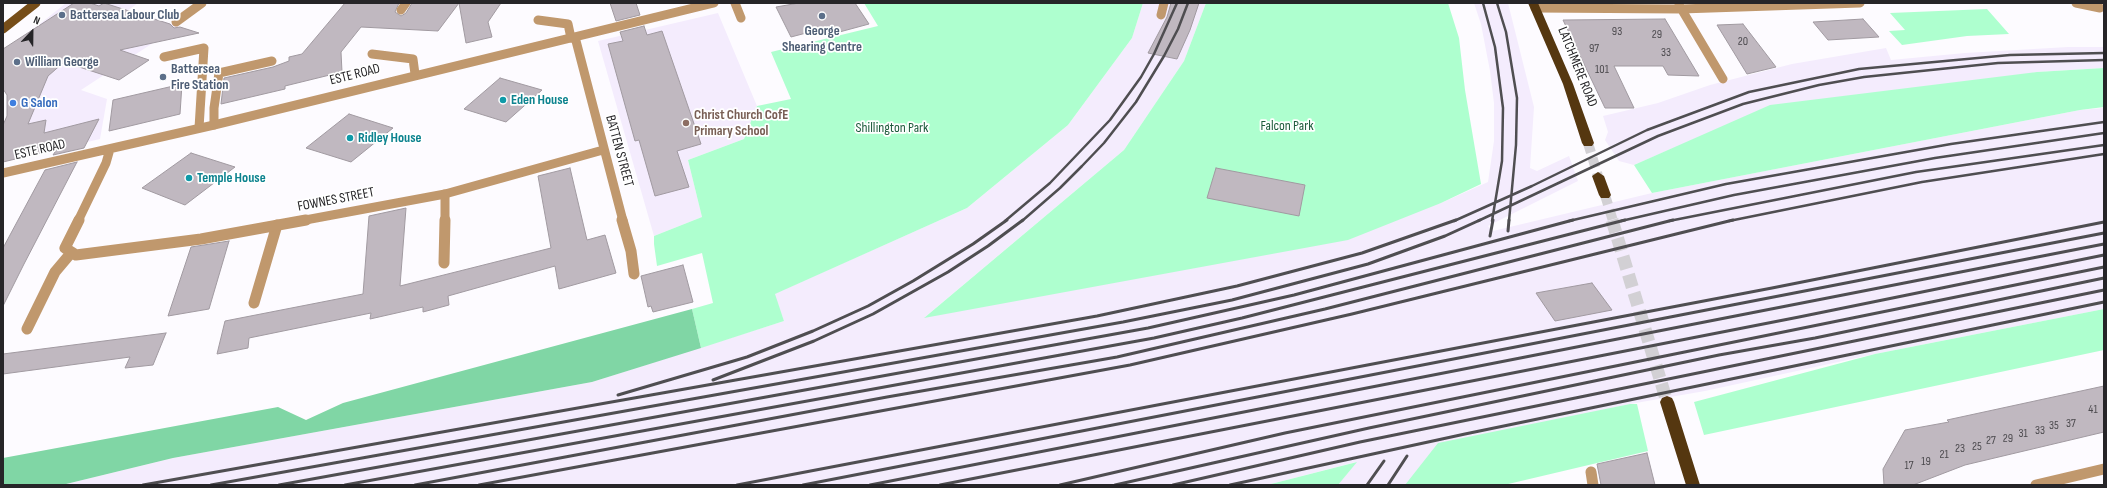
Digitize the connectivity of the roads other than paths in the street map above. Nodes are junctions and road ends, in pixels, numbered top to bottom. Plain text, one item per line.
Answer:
1 (36, 3) edge
2 (202, 3) edge
3 (714, 3) edge
4 (735, 3) edge
5 (1164, 3) edge
6 (1860, 3) edge
7 (2076, 3) edge
8 (1534, 5) edge
9 (1680, 6) edge
10 (2102, 9) edge
11 (1161, 15) dead end
12 (741, 18) dead end
13 (538, 20) dead end
14 (176, 22) dead end
15 (3, 29) edge
16 (573, 37) junction
17 (372, 54) dead end
18 (164, 57) dead end
19 (272, 61) dead end
20 (415, 74) junction
21 (1723, 79) dead end
22 (214, 125) junction
23 (199, 128) junction
24 (1588, 143) tunnel mouth
25 (110, 149) junction
26 (603, 150) junction
27 (3, 173) edge
28 (1598, 176) tunnel mouth
29 (445, 194) junction
30 (1605, 195) tunnel mouth
31 (277, 225) junction
32 (71, 253) junction
33 (444, 263) dead end
34 (634, 274) dead end
35 (254, 303) dead end
36 (27, 329) dead end
37 (1667, 402) tunnel mouth
38 (2104, 469) edge
39 (1591, 472) dead end
40 (2064, 482) edge
41 (1593, 485) edge
42 (1693, 485) edge
43 (2036, 485) edge

1 - 15 main road
2 - 14 street
3 - 16 street, ESTE ROAD
4 - 12 street
5 - 11 street
6 - 9 street
7 - 10 street
8 - 9 street
8 - 24 highway, LATCHMERE ROAD
9 - 21 street
13 - 16 street, BATTEN STREET
16 - 20 street, ESTE ROAD
16 - 26 street, BATTEN STREET
17 - 20 street
18 - 23 street
19 - 22 street
20 - 22 street, ESTE ROAD
22 - 23 street, ESTE ROAD
23 - 25 street, ESTE ROAD
25 - 27 street, ESTE ROAD
25 - 32 street
26 - 29 street, FOWNES STREET
26 - 34 street, BATTEN STREET
28 - 30 highway
29 - 31 street, FOWNES STREET
29 - 33 street
31 - 32 street, FOWNES STREET
31 - 35 street
32 - 36 street
37 - 42 highway
38 - 40 street
39 - 41 street
40 - 43 street

